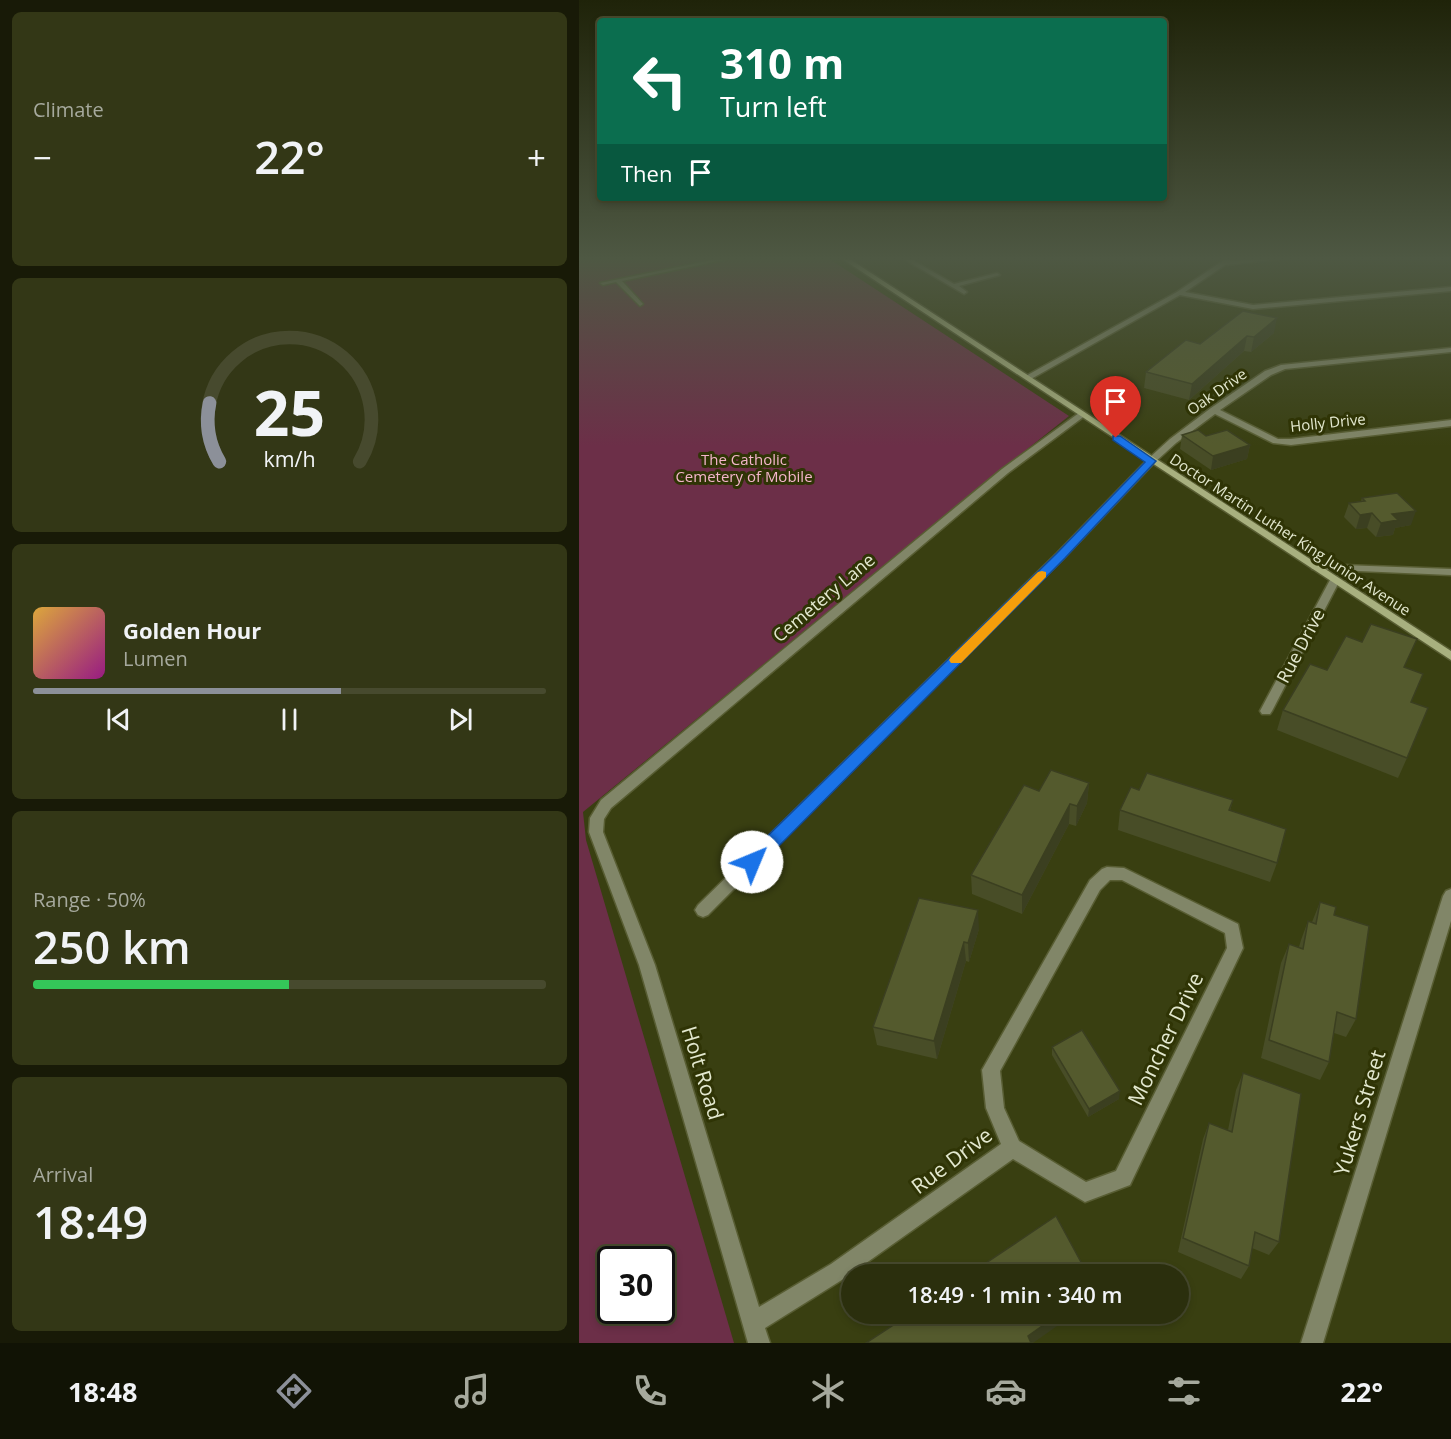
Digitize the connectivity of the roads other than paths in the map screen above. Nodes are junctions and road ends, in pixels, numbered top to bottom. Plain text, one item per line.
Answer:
1 (941, 321) edge
2 (1129, 321) edge
3 (1451, 350) edge
4 (1027, 377) junction
5 (1214, 410) junction
6 (1082, 415) junction
7 (1451, 423) edge
8 (1151, 461) junction
9 (1316, 567) junction
10 (1451, 572) edge
11 (1335, 580) junction
12 (1451, 656) edge
13 (1266, 711) dead end
14 (597, 818) joint
15 (1107, 873) joint
16 (1451, 896) edge
17 (703, 910) dead end
18 (1012, 1148) junction
19 (753, 1323) junction
20 (759, 1343) edge
21 (1312, 1343) edge

1 - 4 main road, Doctor Martin Luther King Junior Avenue
2 - 4 street
3 - 5 street, Oak Drive
4 - 6 main road, Doctor Martin Luther King Junior Avenue
5 - 7 street, Holly Drive
5 - 8 street, Oak Drive
6 - 8 main road, Doctor Martin Luther King Junior Avenue
6 - 14 street, Cemetery Lane
8 - 9 main road, Doctor Martin Luther King Junior Avenue
8 - 17 street, Oak Drive
9 - 10 street
9 - 11 main road, Doctor Martin Luther King Junior Avenue
11 - 12 main road, Doctor Martin Luther King Junior Avenue
11 - 13 street, Rue Drive
14 - 19 street, Holt Road
15 - 18 street, Rue Drive
15 - 18 street, Moncher Drive
16 - 21 street, Yukers Street
18 - 19 street, Rue Drive
19 - 20 street, Holt Road

